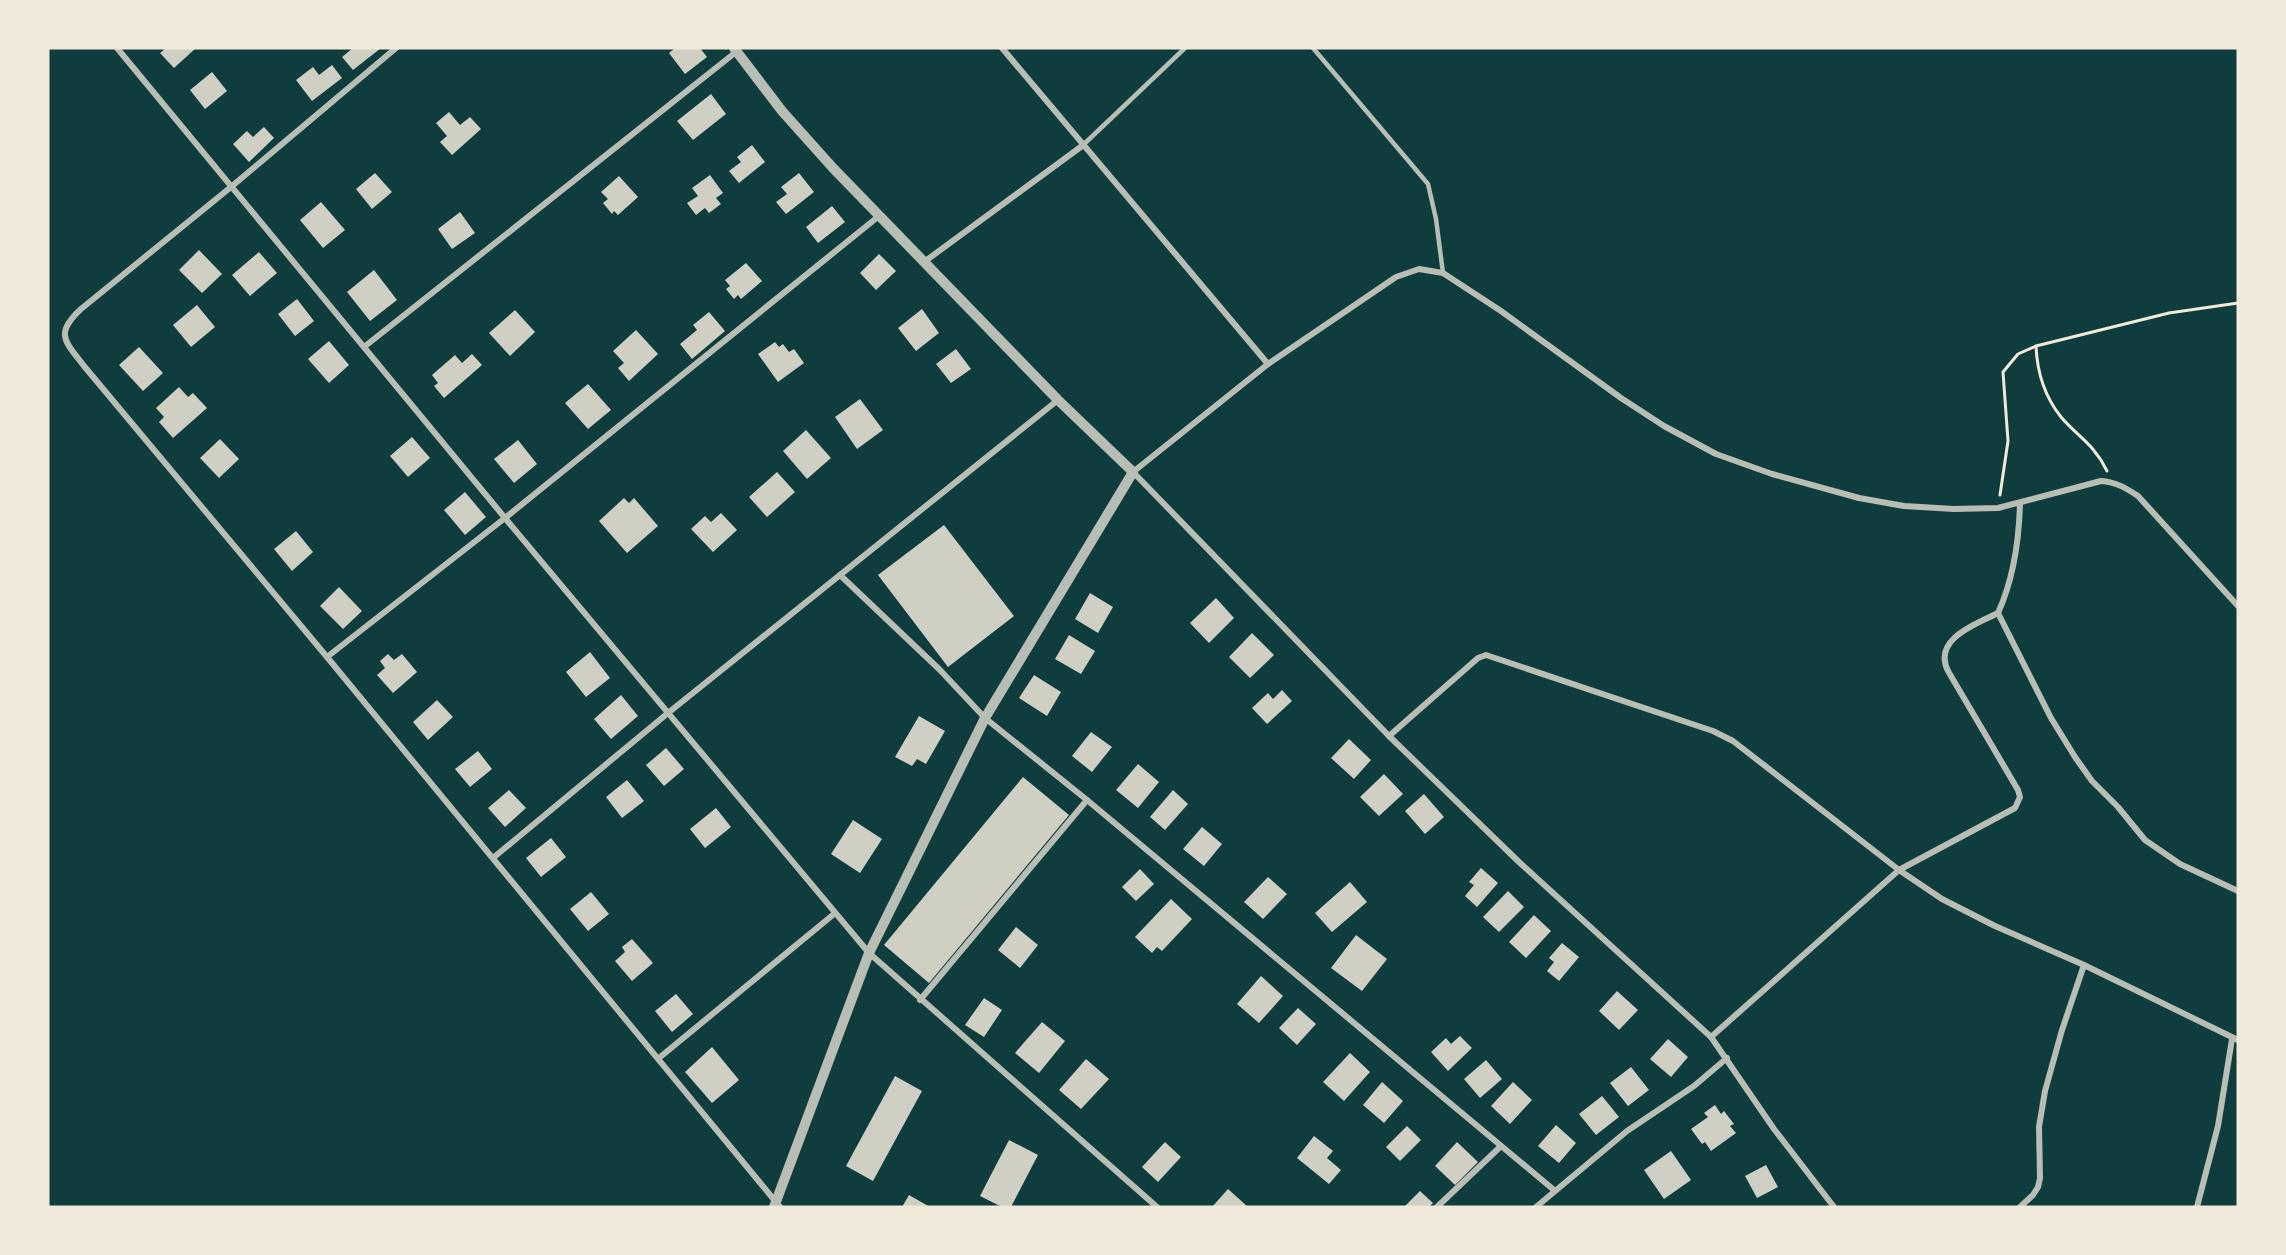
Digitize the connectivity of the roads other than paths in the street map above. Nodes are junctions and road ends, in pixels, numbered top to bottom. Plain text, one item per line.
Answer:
1 (117, 48) edge
2 (396, 48) edge
3 (1002, 48) edge
4 (1185, 48) edge
5 (1313, 48) edge
6 (735, 50) edge
7 (1082, 146) junction
8 (231, 187) junction
9 (879, 216) junction
10 (924, 262) junction
11 (1443, 273) junction
12 (364, 347) junction
13 (1268, 364) junction
14 (1058, 400) junction
15 (1133, 472) junction
16 (2020, 503) junction
17 (505, 518) junction
18 (840, 575) junction
19 (2238, 606) edge
20 (1998, 613) junction
21 (327, 657) junction
22 (668, 713) junction
23 (985, 718) junction
24 (1389, 736) junction
25 (1086, 800) junction
26 (493, 858) junction
27 (1899, 870) junction
28 (2238, 891) edge
29 (834, 914) junction
30 (869, 953) junction
31 (2084, 965) junction
32 (920, 1000) junction
33 (1712, 1037) junction
34 (2235, 1039) edge
35 (658, 1058) junction
36 (1727, 1058) junction
37 (1500, 1147) junction
38 (1554, 1190) junction
39 (777, 1205) edge
40 (1157, 1207) edge
41 (1437, 1207) edge
42 (1536, 1207) edge
43 (1834, 1207) edge
44 (2020, 1207) edge
45 (2197, 1207) edge

1 - 8 street
2 - 8 street
3 - 7 street
4 - 7 lane
5 - 11 lane
6 - 9 street
6 - 12 street
7 - 10 street
7 - 13 street
8 - 12 street
8 - 21 street
9 - 10 street
9 - 17 street
10 - 14 street
11 - 13 street
11 - 16 street
12 - 17 street
13 - 15 street
14 - 15 street
14 - 18 street
15 - 23 street
15 - 24 street
16 - 19 street
16 - 20 street
17 - 21 street
17 - 22 street
18 - 22 street
18 - 23 street
20 - 27 street
20 - 28 street
21 - 26 street
22 - 26 street
22 - 29 street
23 - 25 street
23 - 30 street
24 - 27 street
24 - 33 street
25 - 32 street
25 - 37 street
26 - 35 street
27 - 31 street
27 - 33 street
29 - 30 street
29 - 35 street
30 - 32 street
30 - 39 street
31 - 34 street
31 - 44 street
32 - 40 street
33 - 36 street
34 - 45 street
35 - 39 street
36 - 38 street
36 - 43 street
37 - 38 street
37 - 41 street
38 - 42 street

